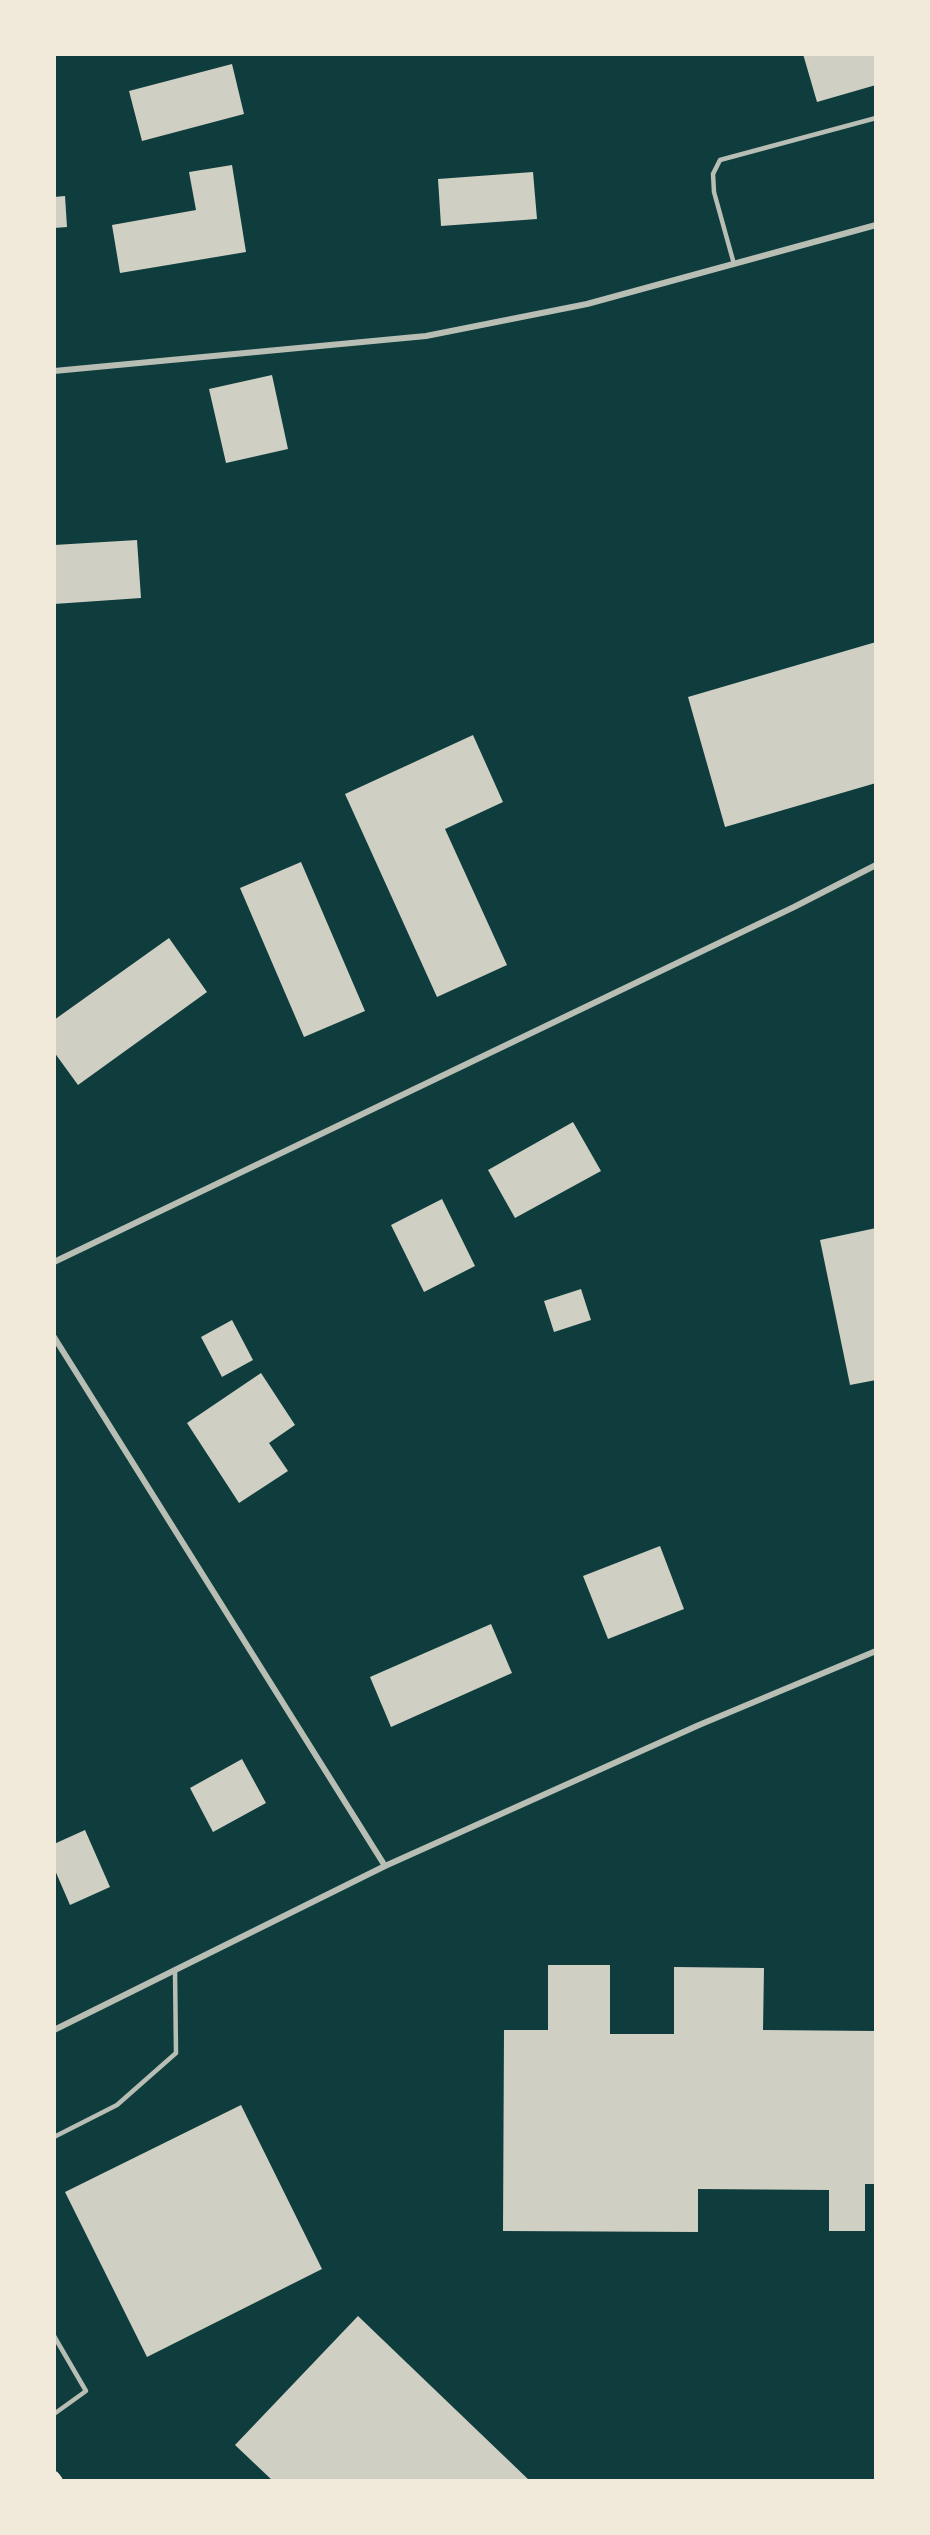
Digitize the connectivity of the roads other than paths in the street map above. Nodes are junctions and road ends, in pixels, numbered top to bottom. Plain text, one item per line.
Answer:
1 (876, 118) edge
2 (876, 225) edge
3 (734, 264) junction
4 (54, 371) edge
5 (876, 865) edge
6 (54, 1262) edge
7 (54, 1337) edge
8 (876, 1651) edge
9 (385, 1866) junction
10 (175, 1970) junction
11 (54, 2030) edge
12 (54, 2138) edge
13 (54, 2336) edge
14 (54, 2414) edge
15 (54, 2477) edge
16 (57, 2481) edge

1 - 3 lane
2 - 3 street
3 - 4 street
5 - 6 street
7 - 9 street
8 - 9 street
9 - 10 street
10 - 11 street
10 - 12 lane
13 - 14 lane
15 - 16 main road

